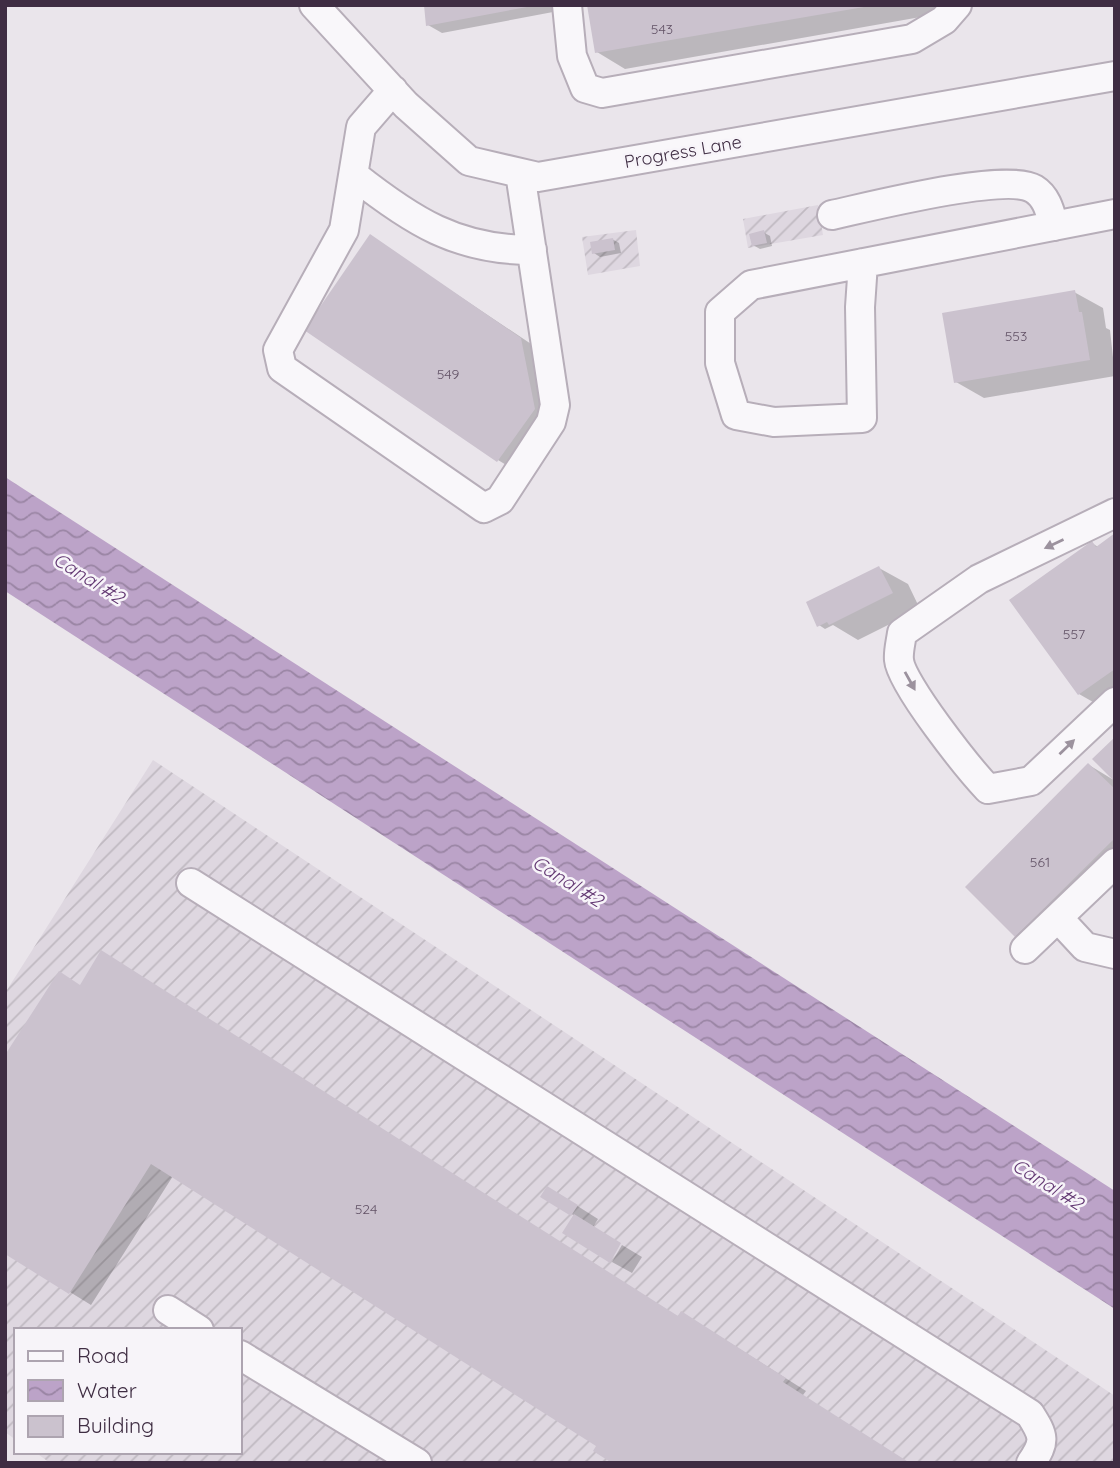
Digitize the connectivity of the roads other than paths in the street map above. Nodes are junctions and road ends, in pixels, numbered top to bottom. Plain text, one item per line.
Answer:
1 (314, 5) edge
2 (567, 5) edge
3 (957, 5) edge
4 (1115, 75) edge
5 (393, 90) junction
6 (520, 173) junction
7 (355, 176) junction
8 (1115, 214) edge
9 (832, 215) dead end
10 (1054, 226) junction
11 (532, 250) junction
12 (863, 263) junction
13 (1115, 513) edge
14 (1115, 702) edge
15 (1115, 863) edge
16 (191, 883) dead end
17 (1059, 919) junction
18 (1025, 950) dead end
19 (1115, 954) edge
20 (168, 1310) dead end
21 (196, 1328) edge
22 (242, 1356) edge
23 (417, 1463) edge
24 (1031, 1463) edge

1 - 5 street, Progress Lane
2 - 3 street
4 - 6 street, Progress Lane
5 - 6 street, Progress Lane
5 - 7 street
6 - 11 street
7 - 11 street
7 - 11 street
8 - 10 street
9 - 10 street
10 - 12 street
12 - 12 street
13 -> 14 street
15 - 17 street
16 - 24 street
17 - 18 street
17 - 19 street
20 - 21 street
22 - 23 street

